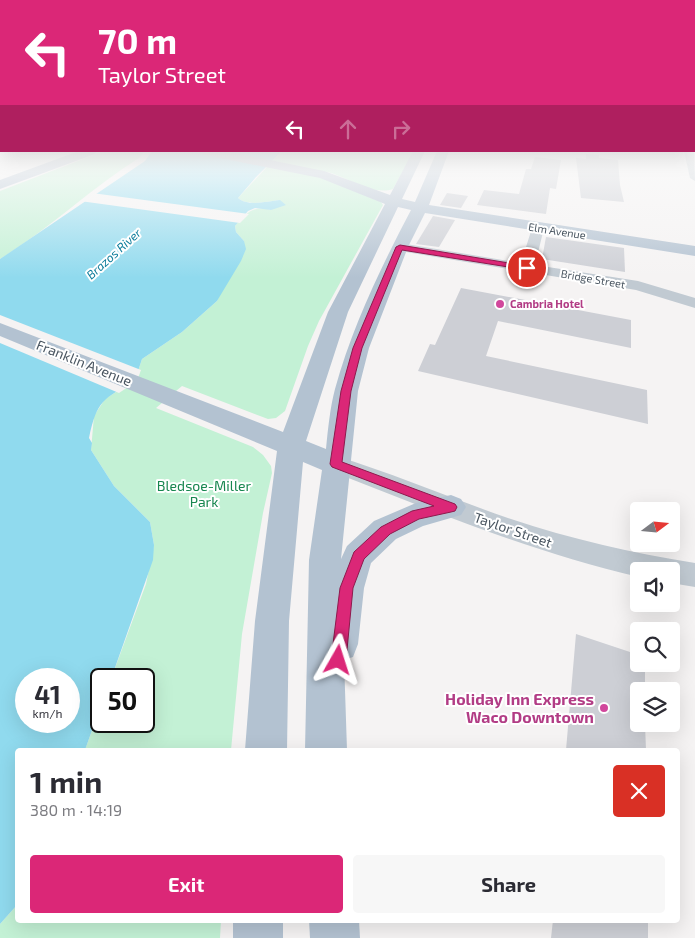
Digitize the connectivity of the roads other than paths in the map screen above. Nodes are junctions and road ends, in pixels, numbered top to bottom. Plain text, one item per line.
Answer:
1 (362, 190) edge
2 (400, 190) edge
3 (427, 190) edge
4 (394, 202) junction
5 (420, 208) junction
6 (538, 228) junction
7 (400, 247) junction
8 (695, 251) edge
9 (527, 268) junction
10 (695, 302) edge
11 (0, 329) edge
12 (169, 398) joint
13 (291, 446) junction
14 (336, 464) junction
15 (451, 507) junction
16 (695, 575) edge
17 (266, 748) edge
18 (327, 748) edge
19 (327, 748) edge
20 (258, 923) edge
21 (334, 923) edge
22 (258, 938) edge
23 (335, 938) edge

1 - 4 main road, Elm Avenue
2 - 4 main road
3 - 5 main road
4 - 5 main road, Elm Avenue
4 - 13 main road
5 - 6 main road, Elm Avenue
5 - 7 main road
6 - 8 main road, Elm Avenue
6 - 9 street
7 - 9 street, Bridge Street
7 - 14 main road
9 - 10 street, Bridge Street
11 - 12 main road, Franklin Avenue
12 - 13 main road, Taylor Street
13 - 14 main road, Taylor Street
13 - 17 main road
14 - 15 street, Taylor Street
14 - 18 main road
15 - 16 street, Taylor Street
15 - 19 main road
20 - 22 main road
21 - 23 main road

